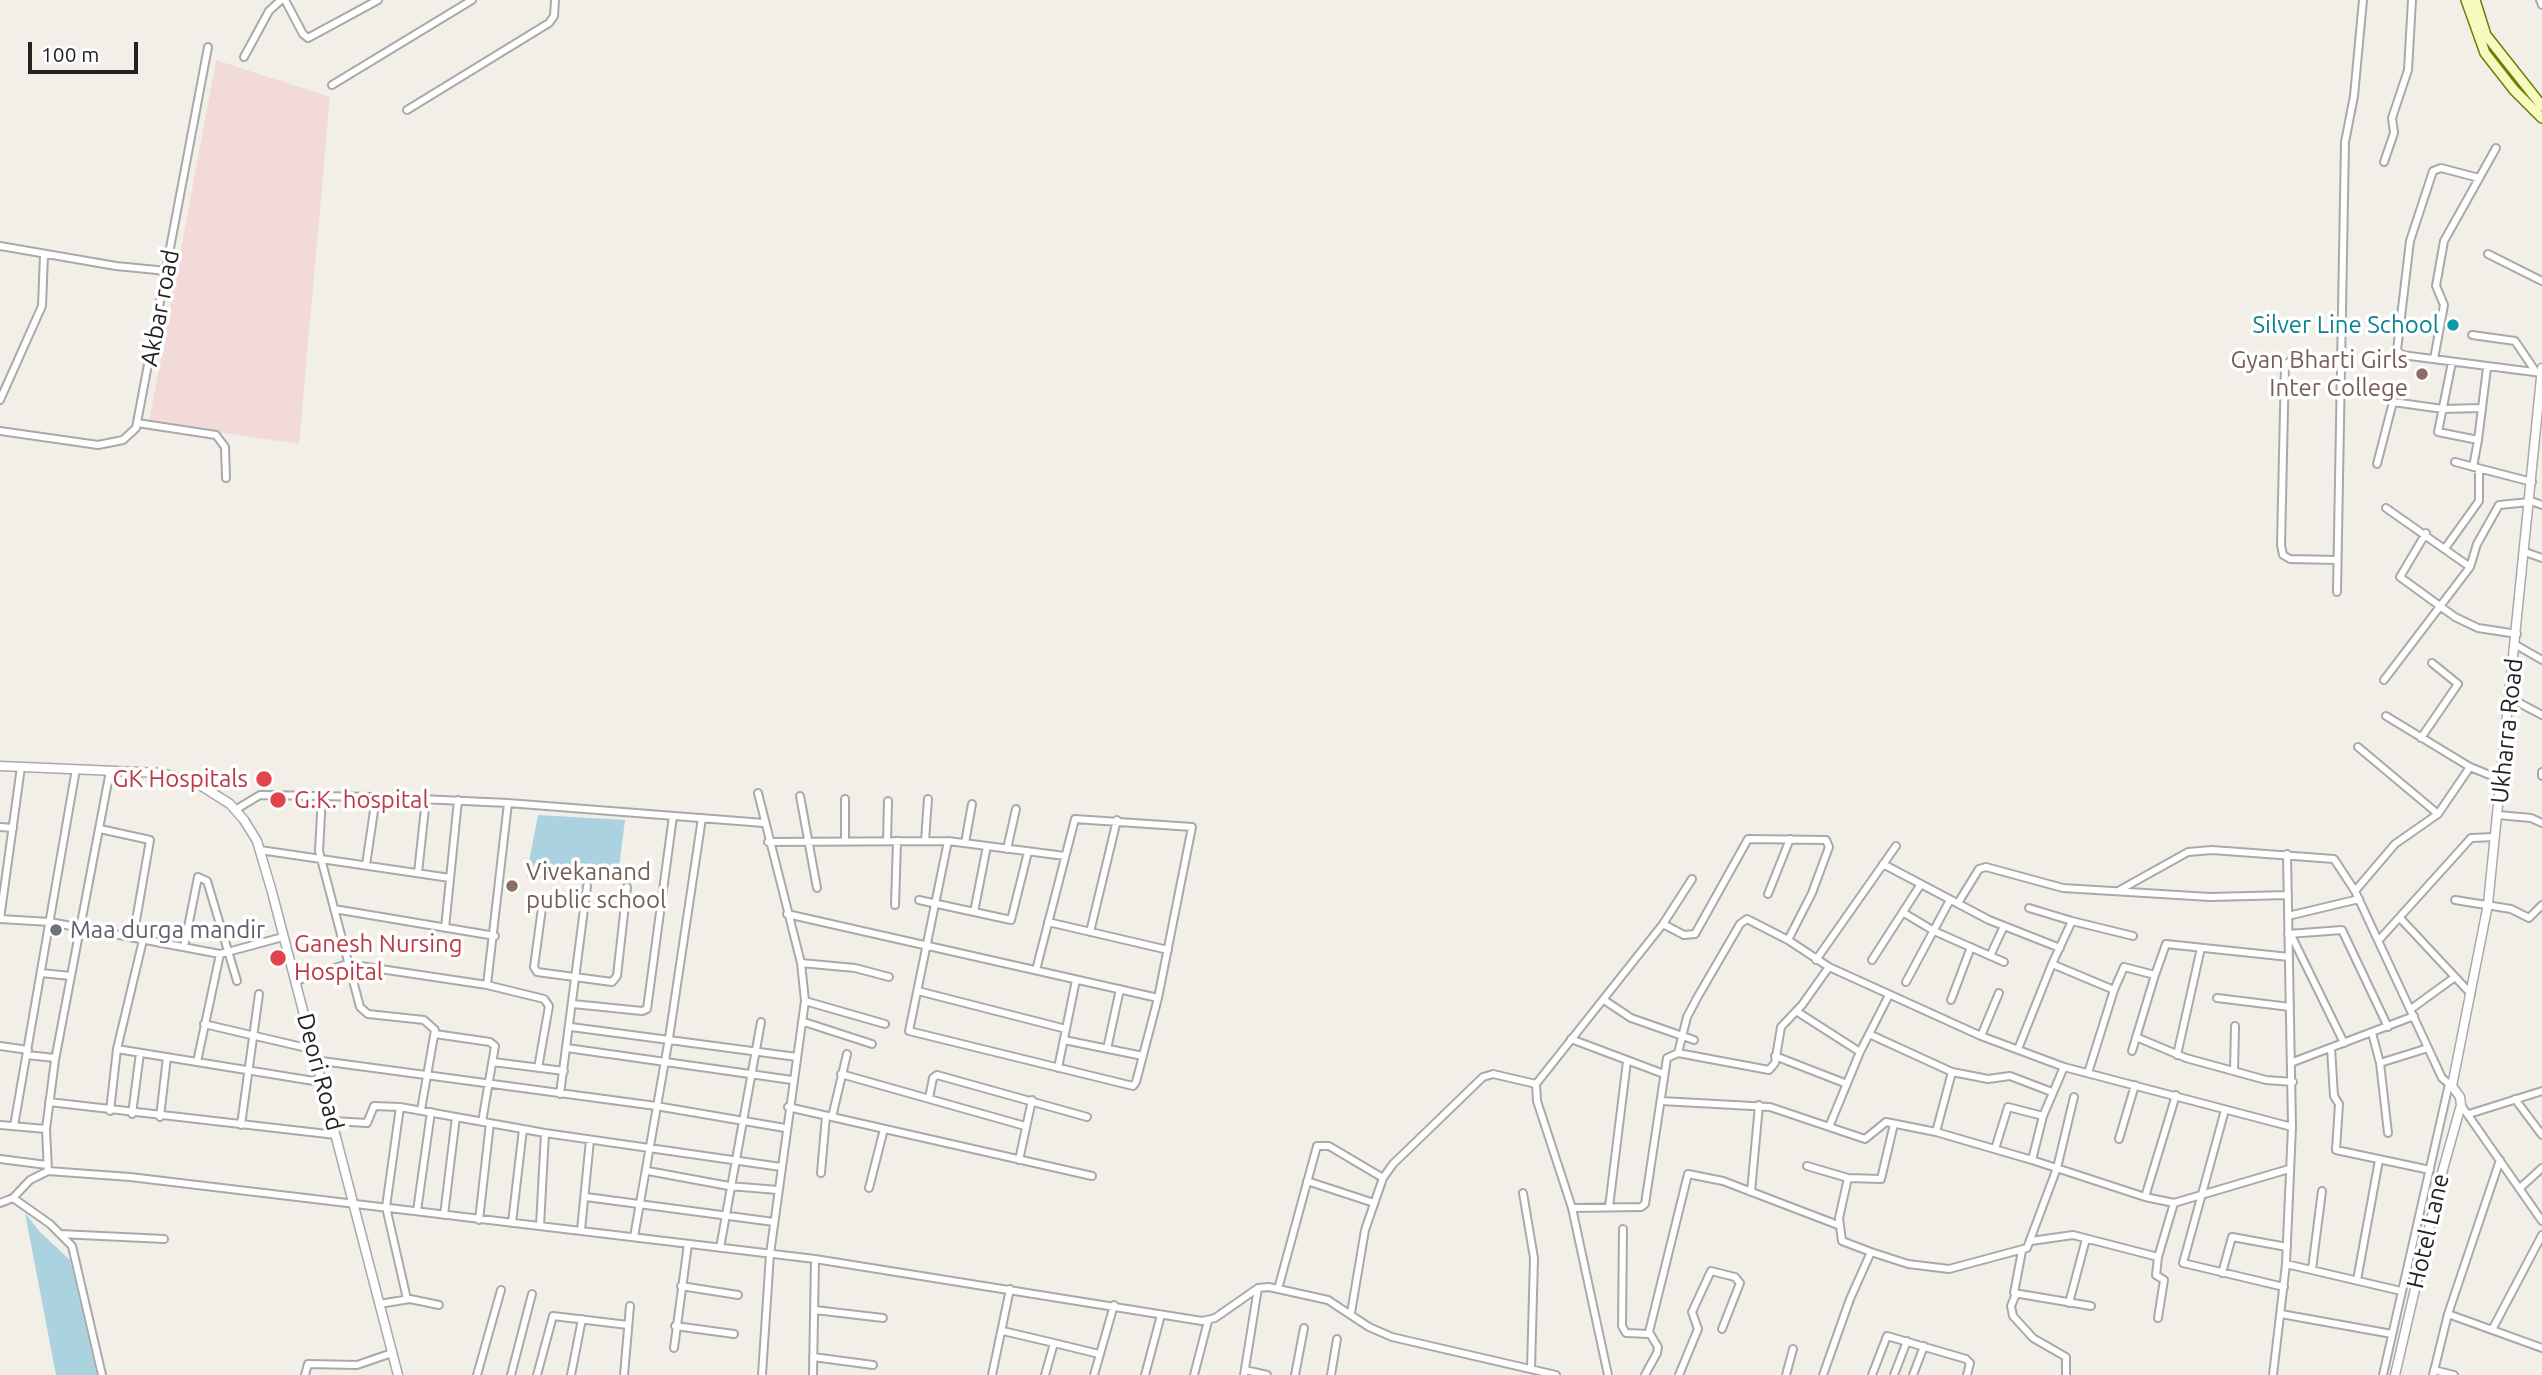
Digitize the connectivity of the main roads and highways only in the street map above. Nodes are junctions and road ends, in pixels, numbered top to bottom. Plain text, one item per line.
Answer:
1 (2466, 0) edge
2 (2475, 0) edge
3 (2542, 106) edge
4 (2542, 118) edge

1 - 4 main road
2 - 3 main road

